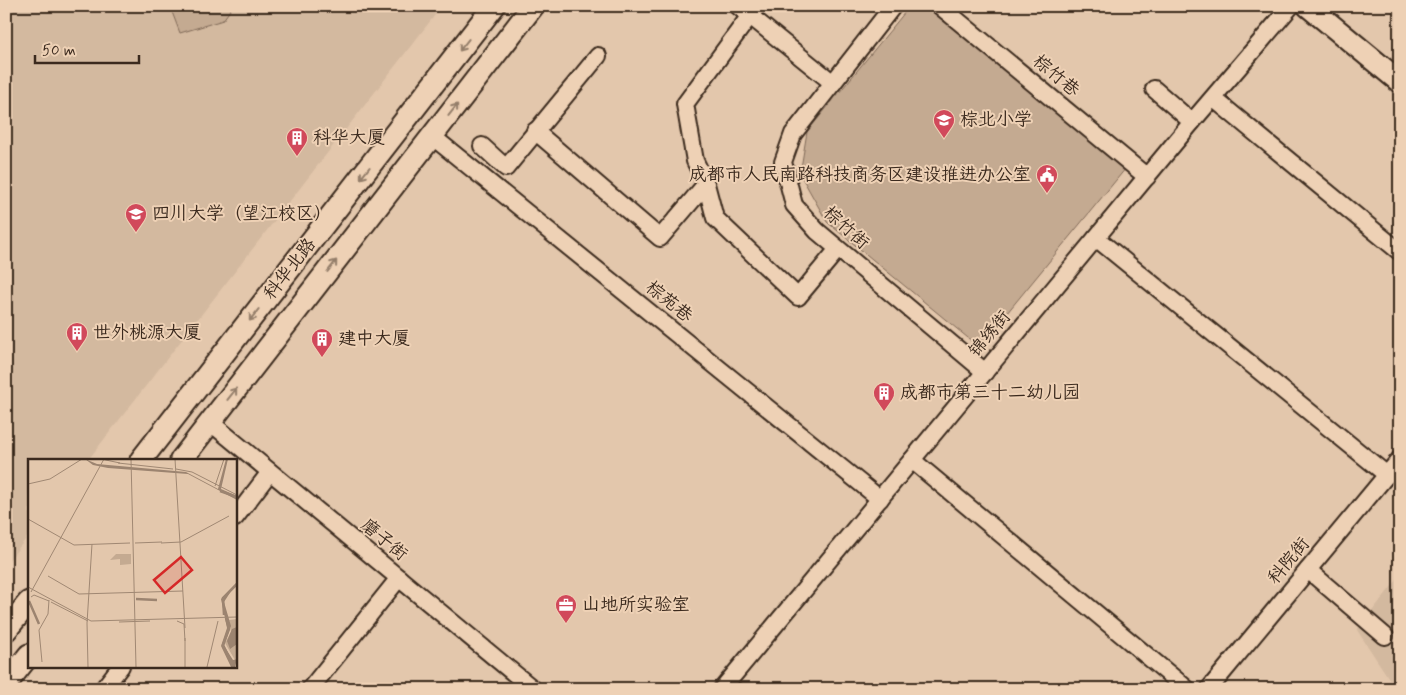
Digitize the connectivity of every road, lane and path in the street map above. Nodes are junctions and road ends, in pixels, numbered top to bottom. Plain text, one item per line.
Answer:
1 (494, 6) edge
2 (533, 6) edge
3 (893, 6) edge
4 (940, 6) edge
5 (1291, 6) edge
6 (1308, 6) edge
7 (748, 9) edge
8 (598, 56) dead end
9 (1400, 82) edge
10 (833, 83) junction
11 (1154, 89) dead end
12 (1213, 98) junction
13 (1192, 122) junction
14 (535, 131) junction
15 (433, 137) junction
16 (482, 146) dead end
17 (1147, 177) junction
18 (706, 184) junction
19 (1096, 238) junction
20 (838, 249) junction
21 (1400, 252) edge
22 (985, 372) junction
23 (210, 422) junction
24 (142, 459) edge
25 (182, 459) edge
26 (1400, 459) edge
27 (912, 460) junction
28 (270, 472) junction
29 (1387, 475) junction
30 (880, 499) junction
31 (236, 517) edge
32 (1308, 570) junction
33 (399, 578) junction
34 (28, 603) edge
35 (6, 630) edge
36 (1385, 636) dead end
37 (28, 656) edge
38 (119, 668) edge
39 (6, 684) edge
40 (103, 689) edge
41 (310, 689) edge
42 (533, 689) edge
43 (722, 689) edge
44 (1187, 689) edge
45 (1209, 689) edge

1 -> 24 main road, 科华北路
15 -> 2 main road, 科华北路
3 - 10 street, 棕竹街
4 - 17 street, 棕竹巷
5 - 12 street, 锦绣街
6 - 9 main road
7 - 10 street
7 - 18 street
8 - 14 street
10 - 20 street, 棕竹街
11 - 13 street
12 - 13 street, 锦绣街
12 - 21 street
13 - 17 street, 锦绣街
14 - 16 street
14 - 18 street
23 -> 15 main road, 科华北路
15 - 30 street, 棕苑巷
17 - 19 street, 锦绣街
18 - 20 street
19 - 22 street, 锦绣街
19 - 29 street
20 - 22 street, 棕竹街
22 - 27 street, 锦绣街
23 - 25 main road, 科华北路
23 - 28 street, 磨子街
26 - 29 street, 科院街
27 - 30 street, 锦绣街
27 - 44 street
28 - 31 street
28 - 33 street, 磨子街
29 - 32 street, 科院街
30 - 43 street, 锦绣街
32 - 36 street
32 - 45 street, 科院街
33 - 41 street
33 - 42 street, 磨子街
34 - 35 main road
37 - 39 main road
38 - 40 street

